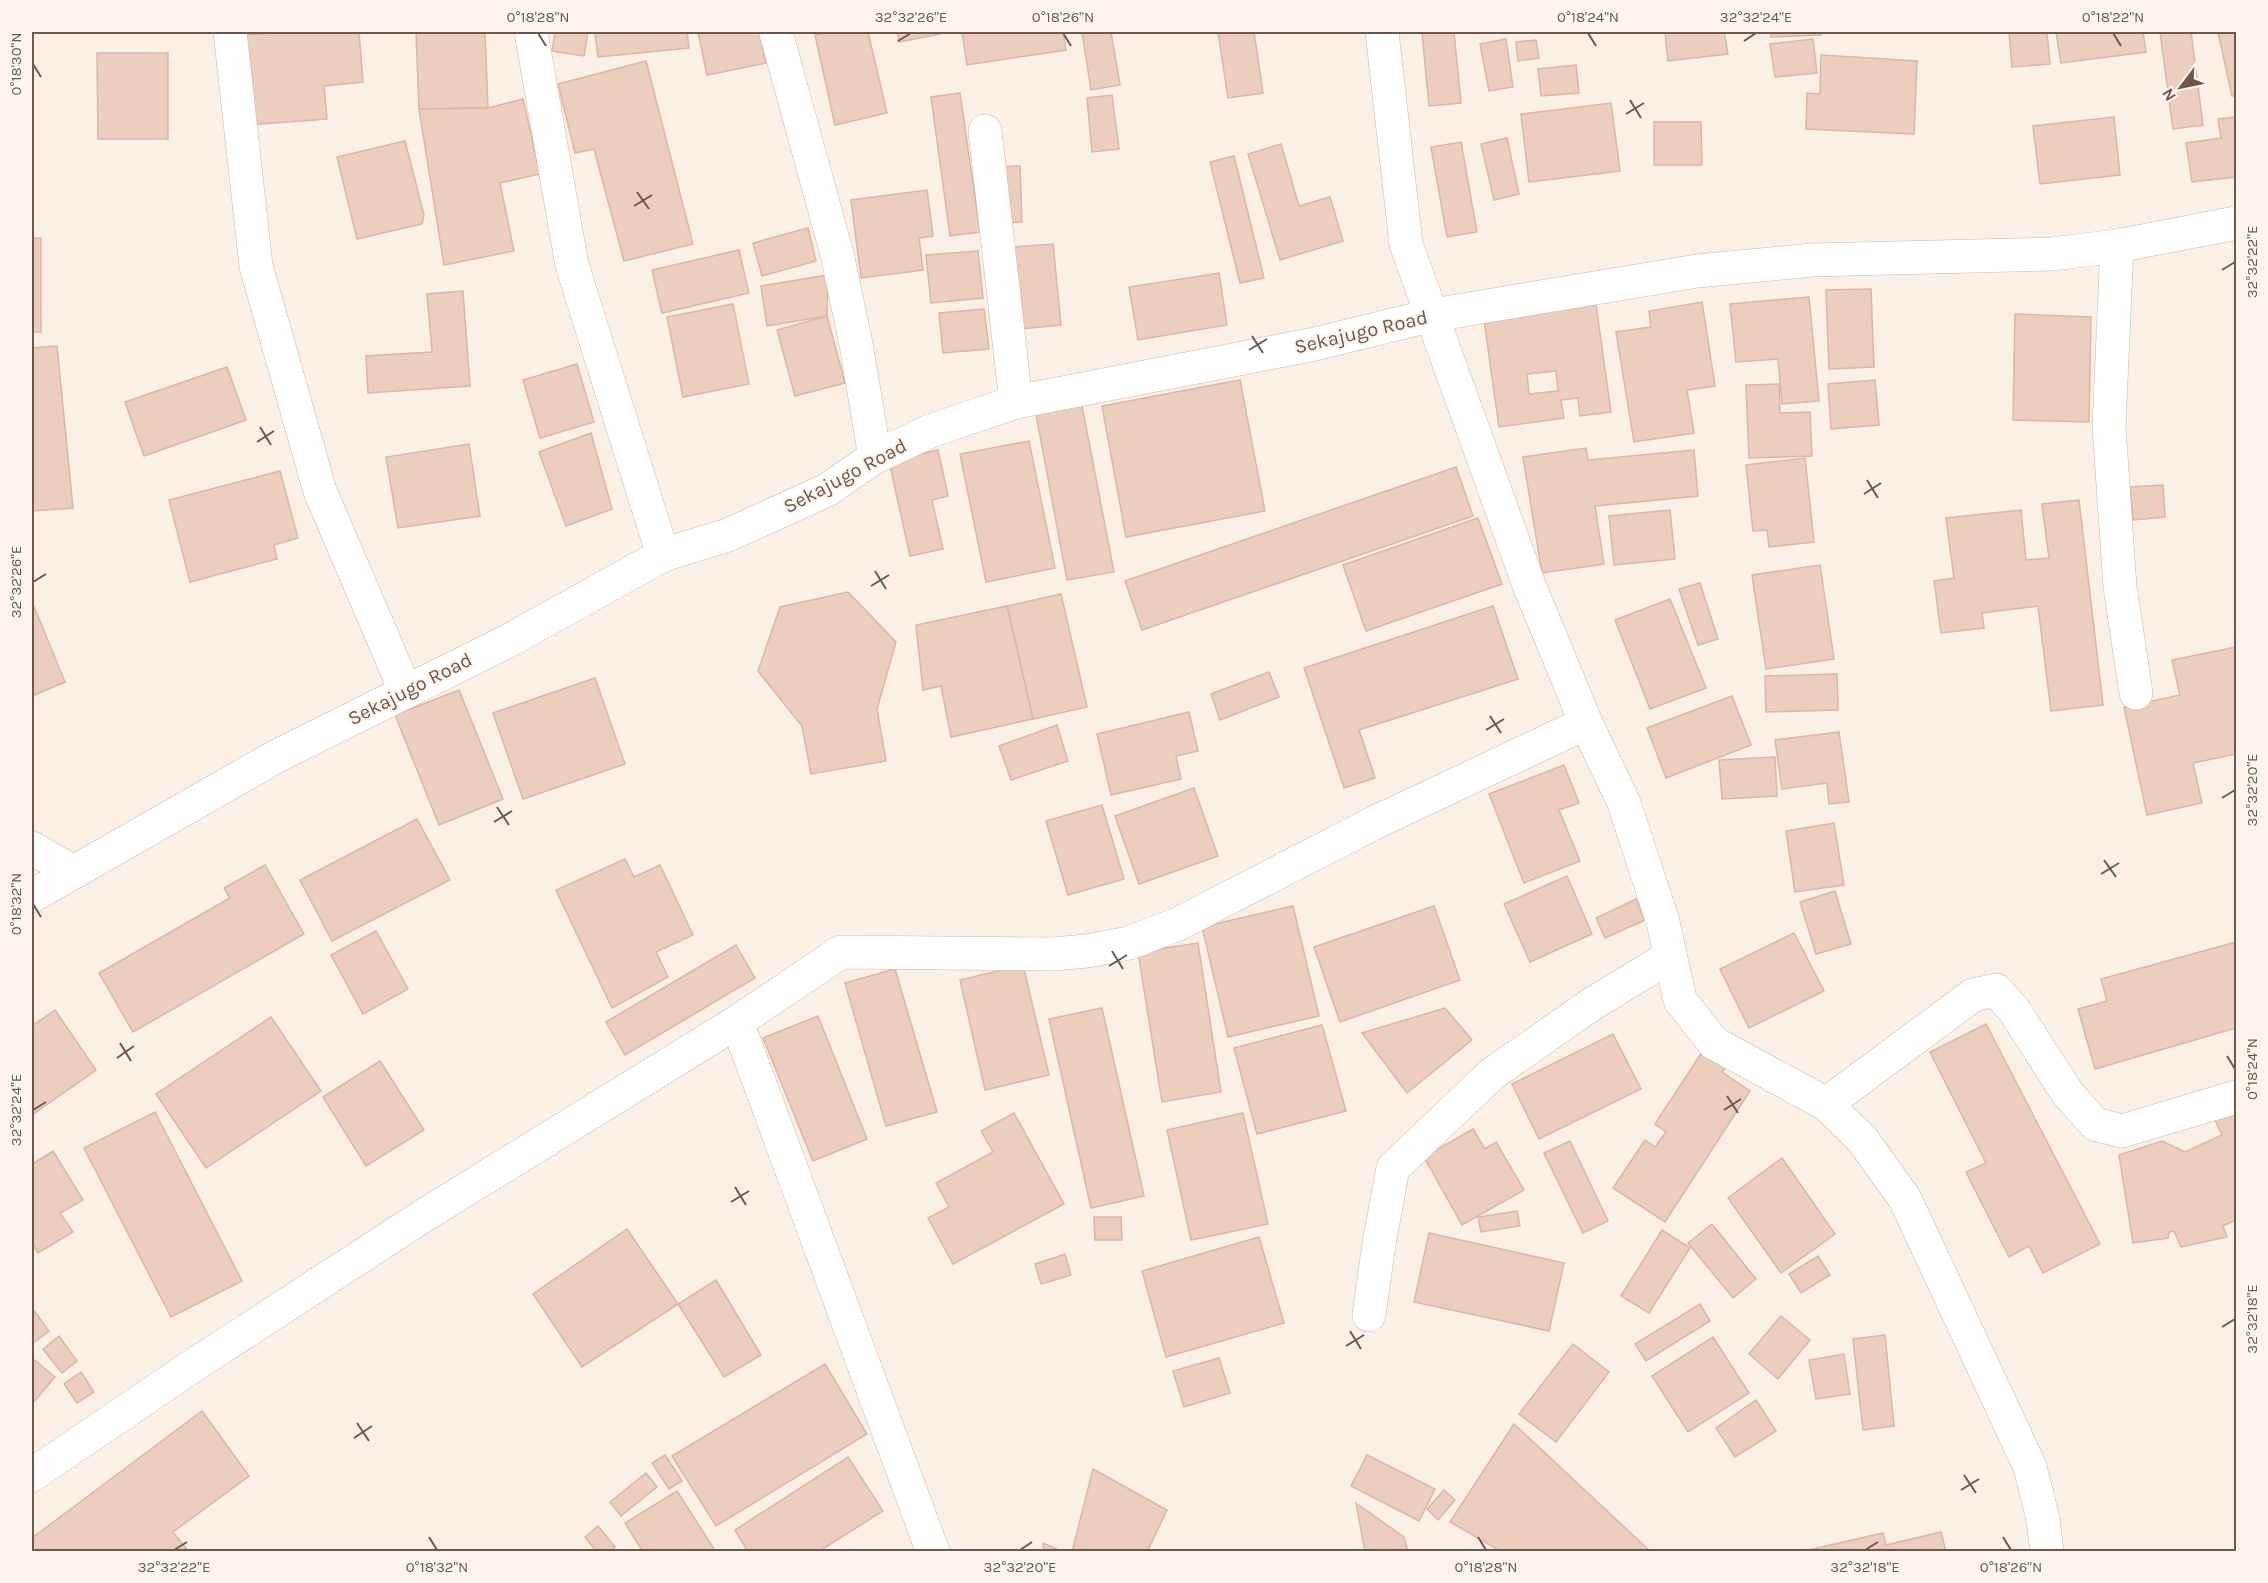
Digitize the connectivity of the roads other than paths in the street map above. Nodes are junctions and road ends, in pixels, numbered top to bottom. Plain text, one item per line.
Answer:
1 (230, 32) edge
2 (531, 32) edge
3 (1382, 32) edge
4 (776, 33) dead end
5 (985, 131) dead end
6 (2236, 223) edge
7 (2116, 246) junction
8 (1433, 315) junction
9 (1016, 402) junction
10 (875, 457) junction
11 (663, 555) junction
12 (406, 692) junction
13 (2136, 693) dead end
14 (1586, 723) junction
15 (32, 849) edge
16 (73, 872) junction
17 (32, 896) edge
18 (1669, 957) junction
19 (737, 1022) junction
20 (2236, 1097) edge
21 (1826, 1104) junction
22 (1370, 1315) dead end
23 (32, 1475) edge
24 (933, 1551) edge
25 (2047, 1551) edge

1 - 12 street
2 - 11 street
3 - 8 street
4 - 10 street
5 - 9 street
6 - 7 street, Sekajugo Road
7 - 8 street, Sekajugo Road
7 - 13 street
8 - 9 street, Sekajugo Road
8 - 14 street
9 - 10 street, Sekajugo Road
10 - 11 street, Sekajugo Road
11 - 12 street, Sekajugo Road
12 - 16 street, Sekajugo Road
14 - 18 street
14 - 19 street
15 - 16 street
16 - 17 street, Sekajugo Road
18 - 21 street
18 - 22 street
19 - 23 street
19 - 24 street
20 - 21 street
21 - 25 street

